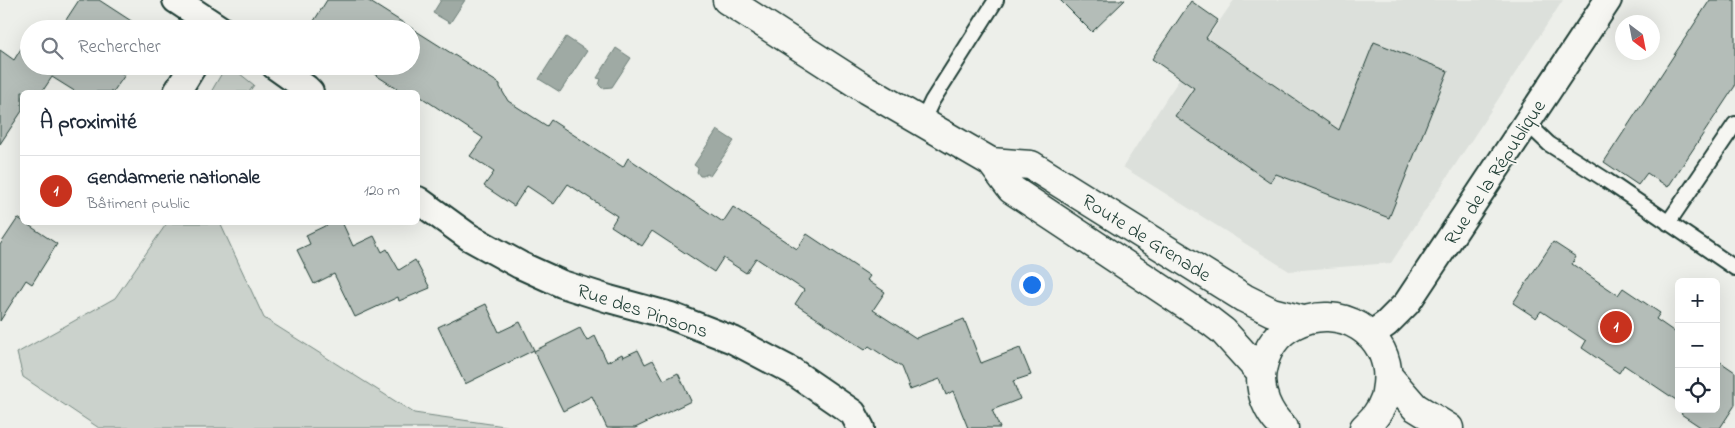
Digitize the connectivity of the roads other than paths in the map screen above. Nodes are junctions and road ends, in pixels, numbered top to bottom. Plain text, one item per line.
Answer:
1 (176, 0) edge
2 (727, 0) edge
3 (996, 0) edge
4 (1608, 0) edge
5 (206, 20) edge
6 (187, 75) edge
7 (287, 75) edge
8 (178, 90) edge
9 (308, 90) edge
10 (922, 122) junction
11 (1527, 123) junction
12 (1735, 124) edge
13 (991, 162) junction
14 (420, 201) edge
15 (1668, 223) junction
16 (1735, 268) edge
17 (1303, 320) junction
18 (1370, 335) junction
19 (1261, 373) junction
20 (1388, 376) junction
21 (1272, 423) edge
22 (861, 428) edge
23 (1364, 428) edge
24 (1449, 428) edge

1 - 5 street
2 - 10 main road, Route de Grenade
3 - 10 lane
4 - 11 street, Rue de la République
6 - 8 street
7 - 9 street
10 - 13 main road, Route de Grenade
11 - 15 lane
11 - 18 street, Rue de la République
12 - 15 lane
13 - 17 main road, Route de Grenade
13 - 19 main road, Route de Grenade
14 - 22 street, Rue des Pinsons
15 - 16 lane
17 - 18 main road
17 - 19 main road
18 - 20 main road
19 - 21 main road
20 - 23 main road
20 - 24 main road

